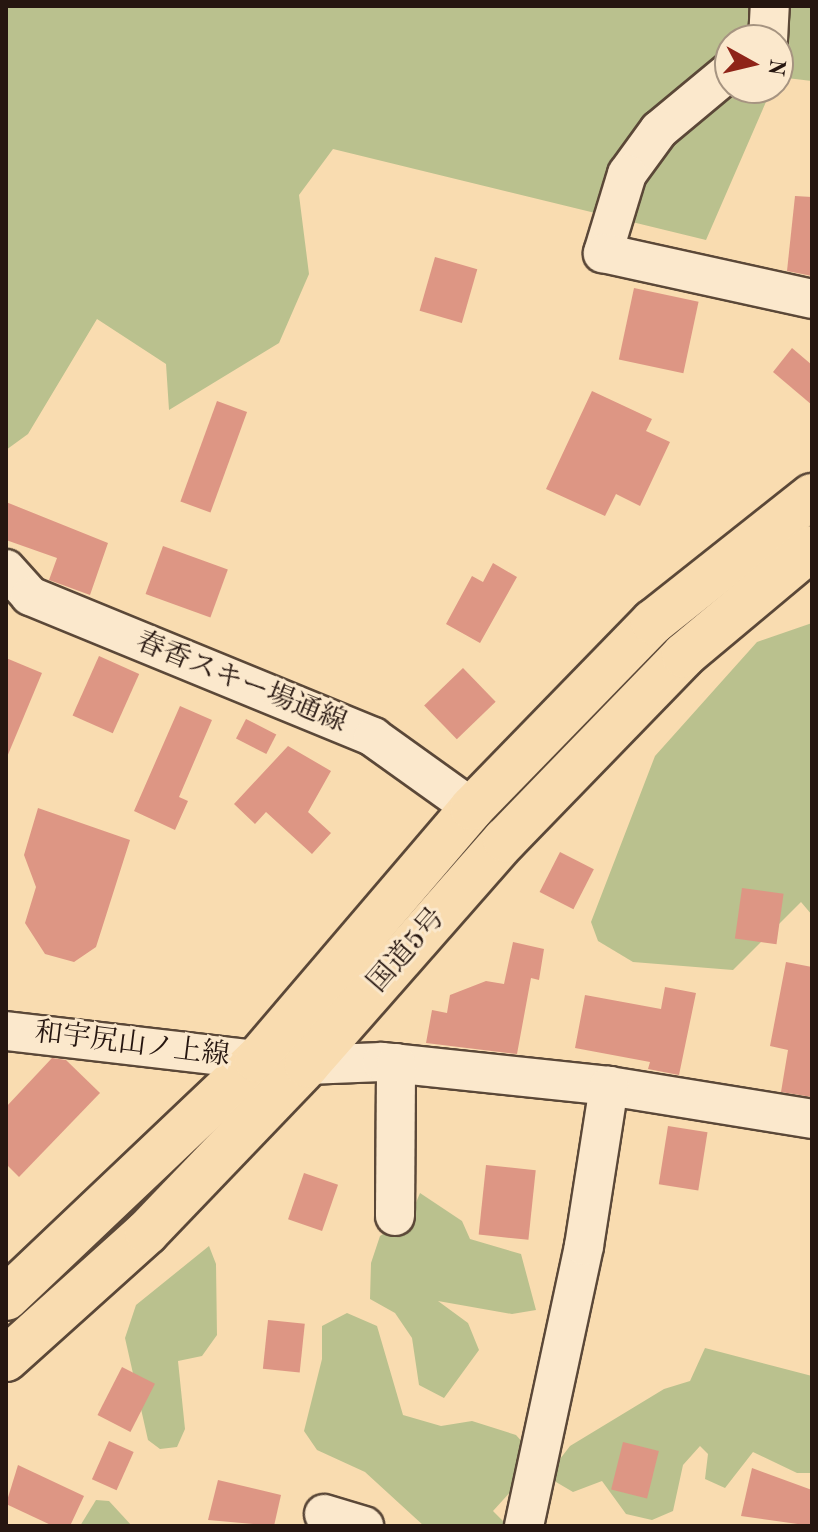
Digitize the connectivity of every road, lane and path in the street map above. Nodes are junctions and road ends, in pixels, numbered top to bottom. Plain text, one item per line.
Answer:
1 (714, 84) edge
2 (812, 299) edge
3 (812, 496) edge
4 (812, 548) edge
5 (6, 569) edge
6 (472, 808) junction
7 (6, 1031) edge
8 (257, 1060) junction
9 (396, 1063) junction
10 (307, 1065) junction
11 (609, 1086) junction
12 (812, 1119) edge
13 (395, 1216) dead end
14 (6, 1298) edge
15 (6, 1359) edge
16 (324, 1514) dead end
17 (364, 1526) edge
18 (524, 1526) edge

1 - 2 street
3 - 6 highway, 国道5号
4 - 10 highway, 国道5号
5 - 6 street, 春香スキー場通線
6 - 8 highway, 国道5号
7 - 8 street, 和宇尻山ノ上線
8 - 14 highway, 国道5号
9 - 10 street
9 - 11 street
9 - 13 street
10 - 15 highway, 国道5号
11 - 12 street
11 - 18 street
16 - 17 street

